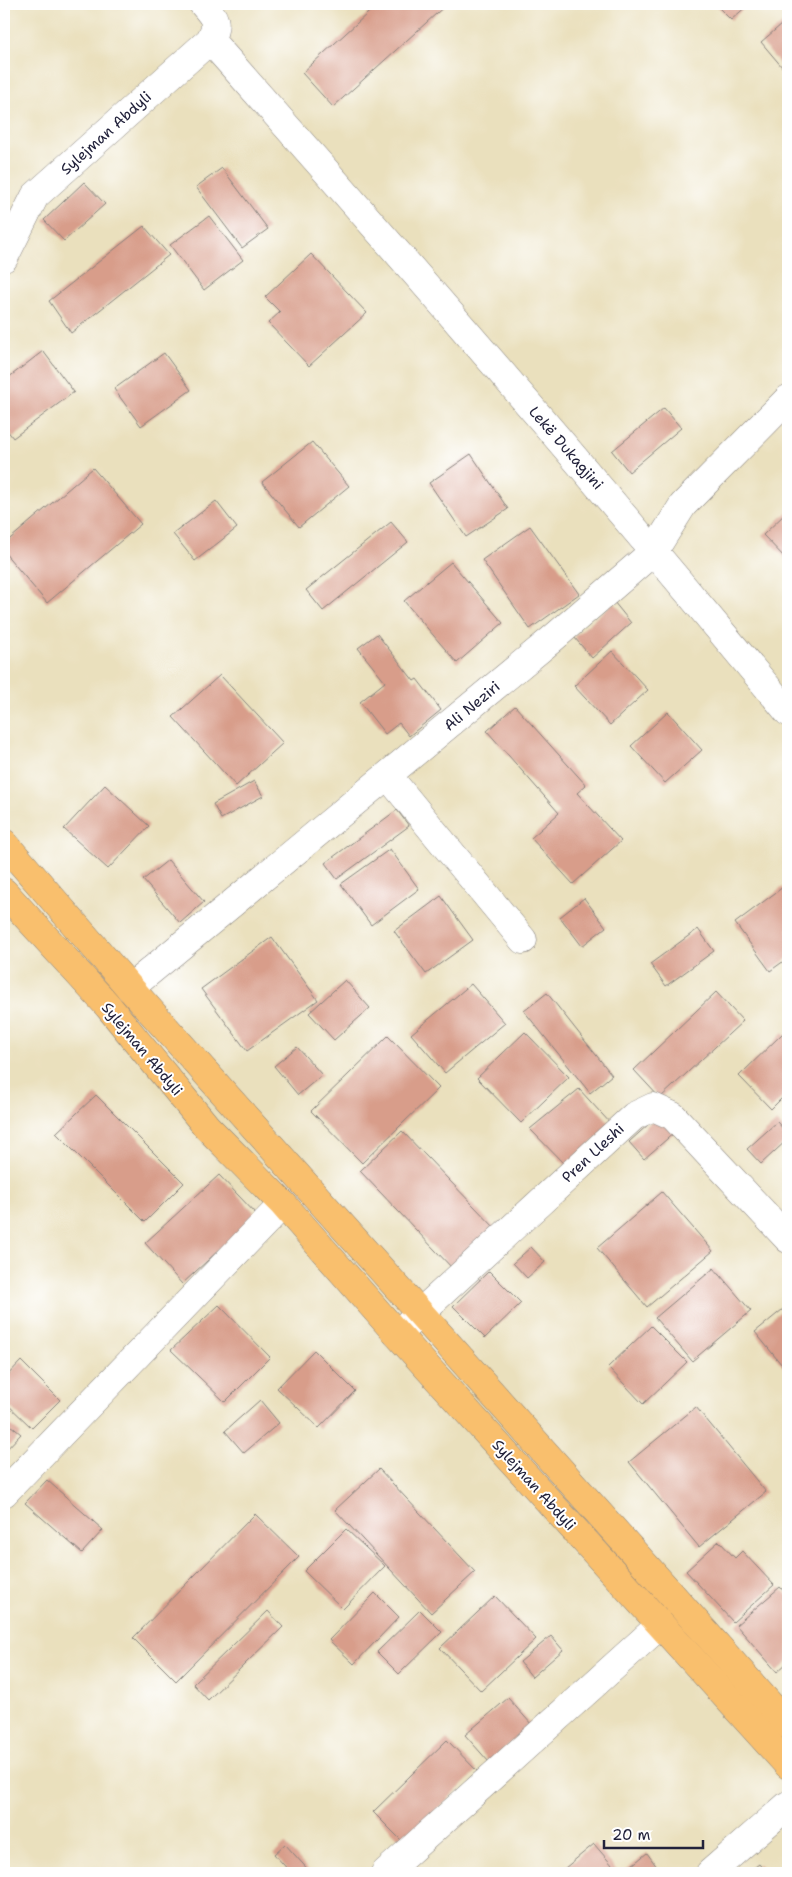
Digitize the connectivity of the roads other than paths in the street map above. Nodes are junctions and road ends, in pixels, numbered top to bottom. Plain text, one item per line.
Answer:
1 (209, 20) edge
2 (4, 258) edge
3 (788, 399) edge
4 (654, 551) junction
5 (788, 712) edge
6 (388, 776) junction
7 (4, 842) edge
8 (4, 892) edge
9 (522, 940) dead end
10 (130, 988) junction
11 (283, 1204) junction
12 (788, 1238) edge
13 (420, 1313) junction
14 (397, 1334) junction
15 (4, 1493) edge
16 (660, 1624) junction
17 (788, 1726) edge
18 (788, 1765) edge
19 (788, 1805) edge
20 (385, 1873) edge
21 (710, 1873) edge

1 - 2 street, Sylejman Abdyli
1 - 4 street, Lekë Dukagjini
3 - 4 street, Ali Neziri
4 - 5 street, Lekë Dukagjini
4 - 6 street, Ali Neziri
6 - 9 street
6 - 10 street, Ali Neziri
7 - 10 main road
8 - 11 main road, Sylejman Abdyli
10 - 13 main road
11 - 14 main road, Sylejman Abdyli
11 - 15 street
12 - 13 street, Pren Lleshi
13 - 14 street, Pren Lleshi
13 - 17 main road
14 - 16 main road, Sylejman Abdyli
16 - 18 main road, Sylejman Abdyli
16 - 20 street
19 - 21 street

